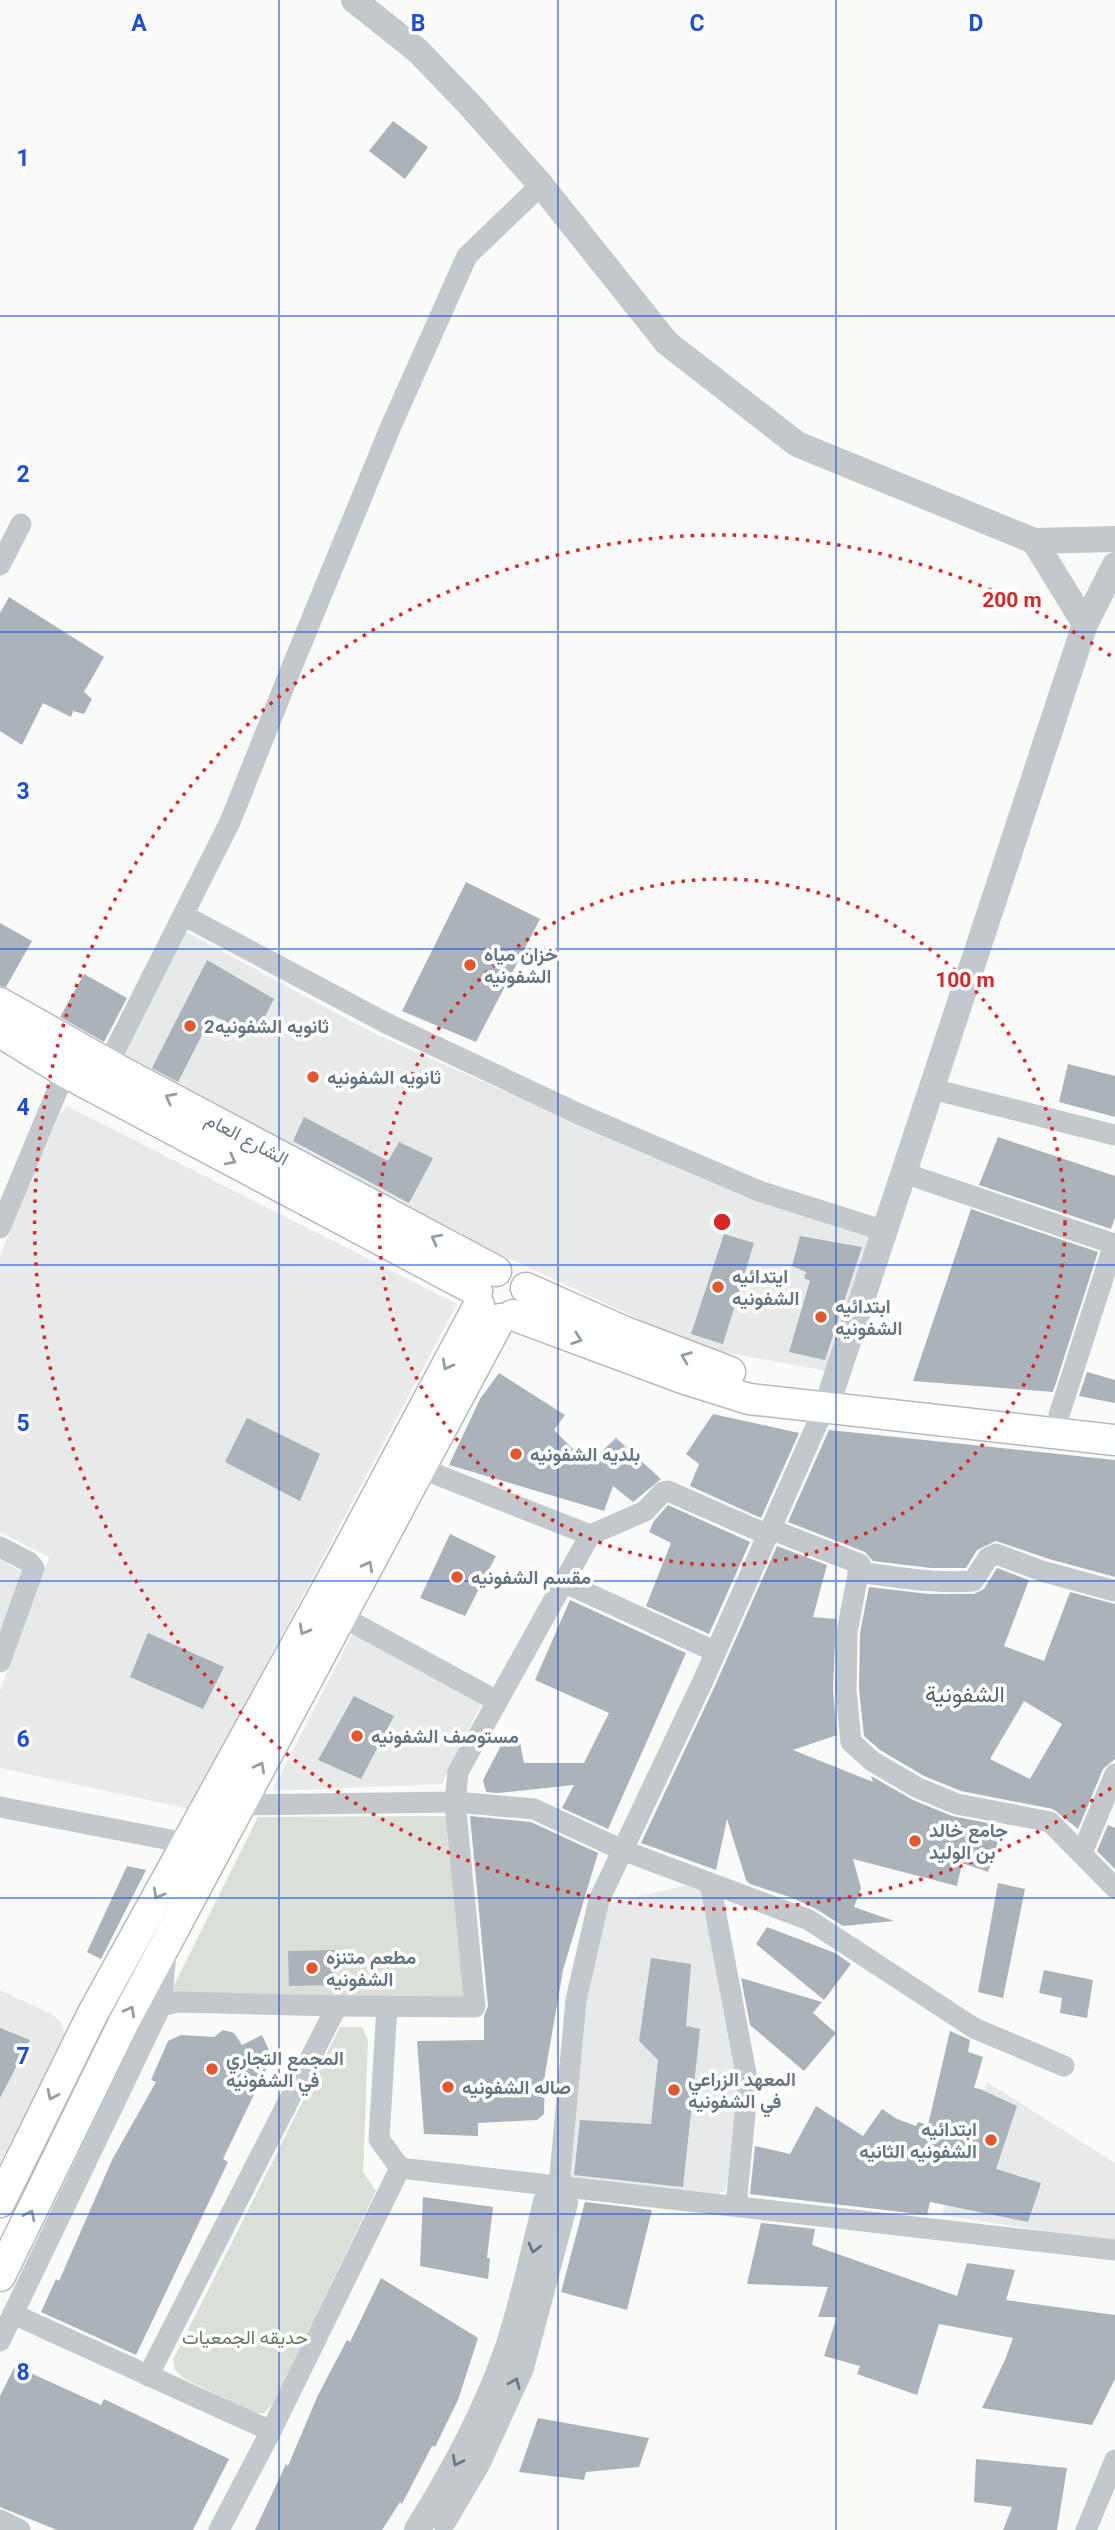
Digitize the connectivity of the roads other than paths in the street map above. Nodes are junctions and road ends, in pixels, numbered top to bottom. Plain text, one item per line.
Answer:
1 (354, 0) edge
2 (541, 185) junction
3 (21, 524) dead end
4 (1115, 539) edge
5 (1034, 541) junction
6 (0, 565) edge
7 (1115, 565) edge
8 (1085, 624) junction
9 (183, 915) junction
10 (0, 1003) edge
11 (0, 1032) edge
12 (108, 1064) junction
13 (65, 1072) junction
14 (932, 1089) junction
15 (1115, 1135) edge
16 (904, 1173) junction
17 (0, 1228) edge
18 (885, 1231) junction
19 (493, 1300) junction
20 (828, 1399) junction
21 (1059, 1415) junction
22 (1115, 1422) edge
23 (1115, 1440) edge
24 (420, 1468) junction
25 (769, 1532) junction
26 (590, 1535) junction
27 (0, 1547) edge
28 (858, 1572) junction
29 (563, 1582) junction
30 (1115, 1591) edge
31 (341, 1616) junction
32 (716, 1652) junction
33 (0, 1662) edge
34 (497, 1702) junction
35 (1115, 1774) edge
36 (455, 1802) junction
37 (240, 1805) junction
38 (0, 1807) edge
39 (186, 1843) junction
40 (622, 1850) junction
41 (1083, 1853) junction
42 (709, 1883) junction
43 (1115, 1888) edge
44 (167, 1942) junction
45 (161, 2006) junction
46 (337, 2006) junction
47 (387, 2006) junction
48 (1064, 2066) dead end
49 (400, 2168) junction
50 (559, 2186) junction
51 (0, 2202) edge
52 (736, 2206) junction
53 (1115, 2250) edge
54 (0, 2276) edge
55 (13, 2314) junction
56 (0, 2341) edge
57 (148, 2376) junction
58 (271, 2431) junction
59 (1115, 2460) edge
60 (0, 2520) edge
61 (20, 2530) edge
62 (219, 2530) edge
63 (417, 2530) edge
64 (437, 2530) edge
65 (1086, 2530) edge

1 - 2 street
2 - 5 street
2 - 9 street
3 - 6 street
4 - 5 street
5 - 8 street
7 - 8 street
8 - 14 street
9 - 12 street
9 - 18 street
10 - 12 main road, الشارع العام
11 - 13 main road, الشارع العام
19 -> 12 main road, الشارع العام
13 - 17 street
13 -> 19 main road, الشارع العام
14 - 15 street
14 - 16 street
16 - 18 street
16 - 21 street
18 - 20 street
19 -> 20 main road
20 -> 19 main road
19 - 24 main road
19 -> 39 main road
20 - 21 main road
20 - 23 main road
20 - 25 street
21 - 22 main road
24 - 26 street
31 -> 24 main road
25 - 26 street
25 - 28 street
25 - 32 street
26 - 29 street
27 - 33 street
28 - 30 street
28 - 41 street
29 - 32 street
29 - 34 street
31 - 34 street
37 -> 31 main road
32 - 40 street
34 - 36 street
35 - 41 street
36 - 37 street
36 - 40 street
36 - 47 street
37 - 44 main road
38 - 39 street
39 -> 51 main road
40 - 42 street
40 - 50 street
41 - 43 street
42 - 48 street
42 - 52 street
44 - 45 street
54 -> 44 main road
45 - 46 street
45 - 55 street
46 - 47 street
46 - 57 street
47 - 49 street
49 - 50 street
49 - 58 street
50 - 52 street
50 -> 63 street
64 -> 50 street
52 - 53 street
55 - 56 street
55 - 57 street
57 - 58 street
58 - 62 street
59 - 65 street
60 - 61 street

